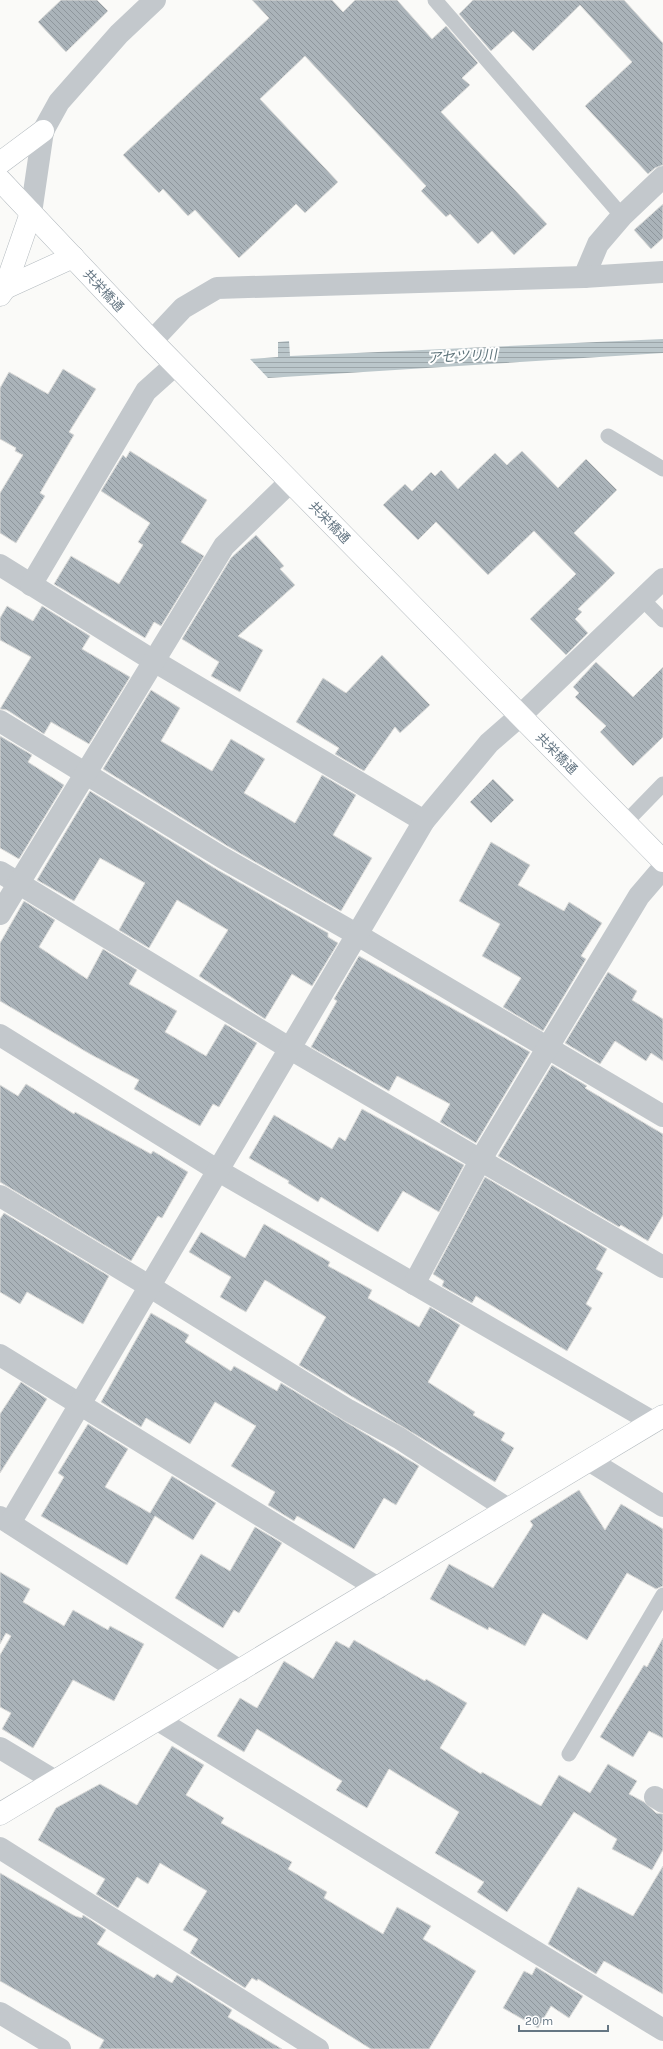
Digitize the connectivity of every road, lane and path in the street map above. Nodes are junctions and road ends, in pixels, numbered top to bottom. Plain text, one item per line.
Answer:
1 (155, 0) edge
2 (436, 0) edge
3 (43, 131) junction
4 (0, 163) edge
5 (663, 176) edge
6 (0, 180) edge
7 (31, 212) junction
8 (622, 216) junction
9 (73, 257) junction
10 (663, 272) edge
11 (584, 277) junction
12 (2, 291) edge
13 (152, 341) junction
14 (175, 365) junction
15 (608, 436) dead end
16 (663, 469) edge
17 (290, 482) junction
18 (0, 566) edge
19 (663, 579) edge
20 (31, 585) junction
21 (642, 599) junction
22 (663, 620) edge
23 (154, 661) junction
24 (520, 716) junction
25 (0, 721) edge
26 (85, 774) junction
27 (663, 784) edge
28 (424, 822) junction
29 (625, 823) junction
30 (663, 861) edge
31 (663, 868) edge
32 (9, 877) edge
33 (0, 914) edge
34 (356, 934) junction
35 (0, 1035) edge
36 (548, 1047) junction
37 (289, 1048) junction
38 (663, 1116) edge
39 (481, 1159) junction
40 (217, 1170) junction
41 (0, 1196) edge
42 (663, 1267) edge
43 (414, 1284) junction
44 (149, 1286) junction
45 (0, 1356) edge
46 (79, 1406) junction
47 (658, 1419) edge
48 (590, 1461) junction
49 (663, 1506) edge
50 (508, 1509) junction
51 (5, 1520) edge
52 (378, 1588) junction
53 (663, 1595) edge
54 (240, 1671) junction
55 (158, 1720) junction
56 (0, 1748) edge
57 (569, 1754) dead end
58 (55, 1781) junction
59 (0, 1814) edge
60 (0, 1848) edge
61 (0, 2013) edge
62 (663, 2030) edge
63 (50, 2047) edge
64 (318, 2049) edge

1 - 3 street
2 - 8 lane
3 - 4 street
3 - 7 street
5 - 8 street
6 - 7 street, 共栄橋通
7 - 9 street, 共栄橋通
7 - 12 street
8 - 11 street
9 - 12 street
9 - 13 street, 共栄橋通
10 - 11 street
11 - 13 street
13 - 14 street, 共栄橋通
14 - 17 street, 共栄橋通
14 - 20 street
15 - 16 lane
17 - 23 street
17 - 24 street, 共栄橋通
18 - 20 street
19 - 21 street
20 - 23 street
21 - 22 lane
21 - 24 street
23 - 26 street
23 - 28 street
24 - 28 street
24 - 29 street, 共栄橋通
25 - 26 street
26 - 32 street
26 - 34 street
27 - 29 lane
28 - 34 street
29 - 30 street, 共栄橋通
31 - 36 street
32 - 33 street
32 - 37 street
34 - 36 street
34 - 37 street
35 - 40 street
36 - 38 street
36 - 39 street
37 - 39 street
37 - 40 street
39 - 42 street
39 - 43 street
40 - 43 street
40 - 44 street
41 - 44 street
43 - 47 street
44 - 46 street
44 - 50 street
45 - 46 street
46 - 51 street
46 - 52 street
47 - 48 street
48 - 49 street
48 - 50 street
50 - 52 street
51 - 54 street
52 - 54 street
53 - 57 lane
54 - 55 street
55 - 58 street
55 - 62 street
56 - 58 street
58 - 59 street
60 - 64 street
61 - 63 street

